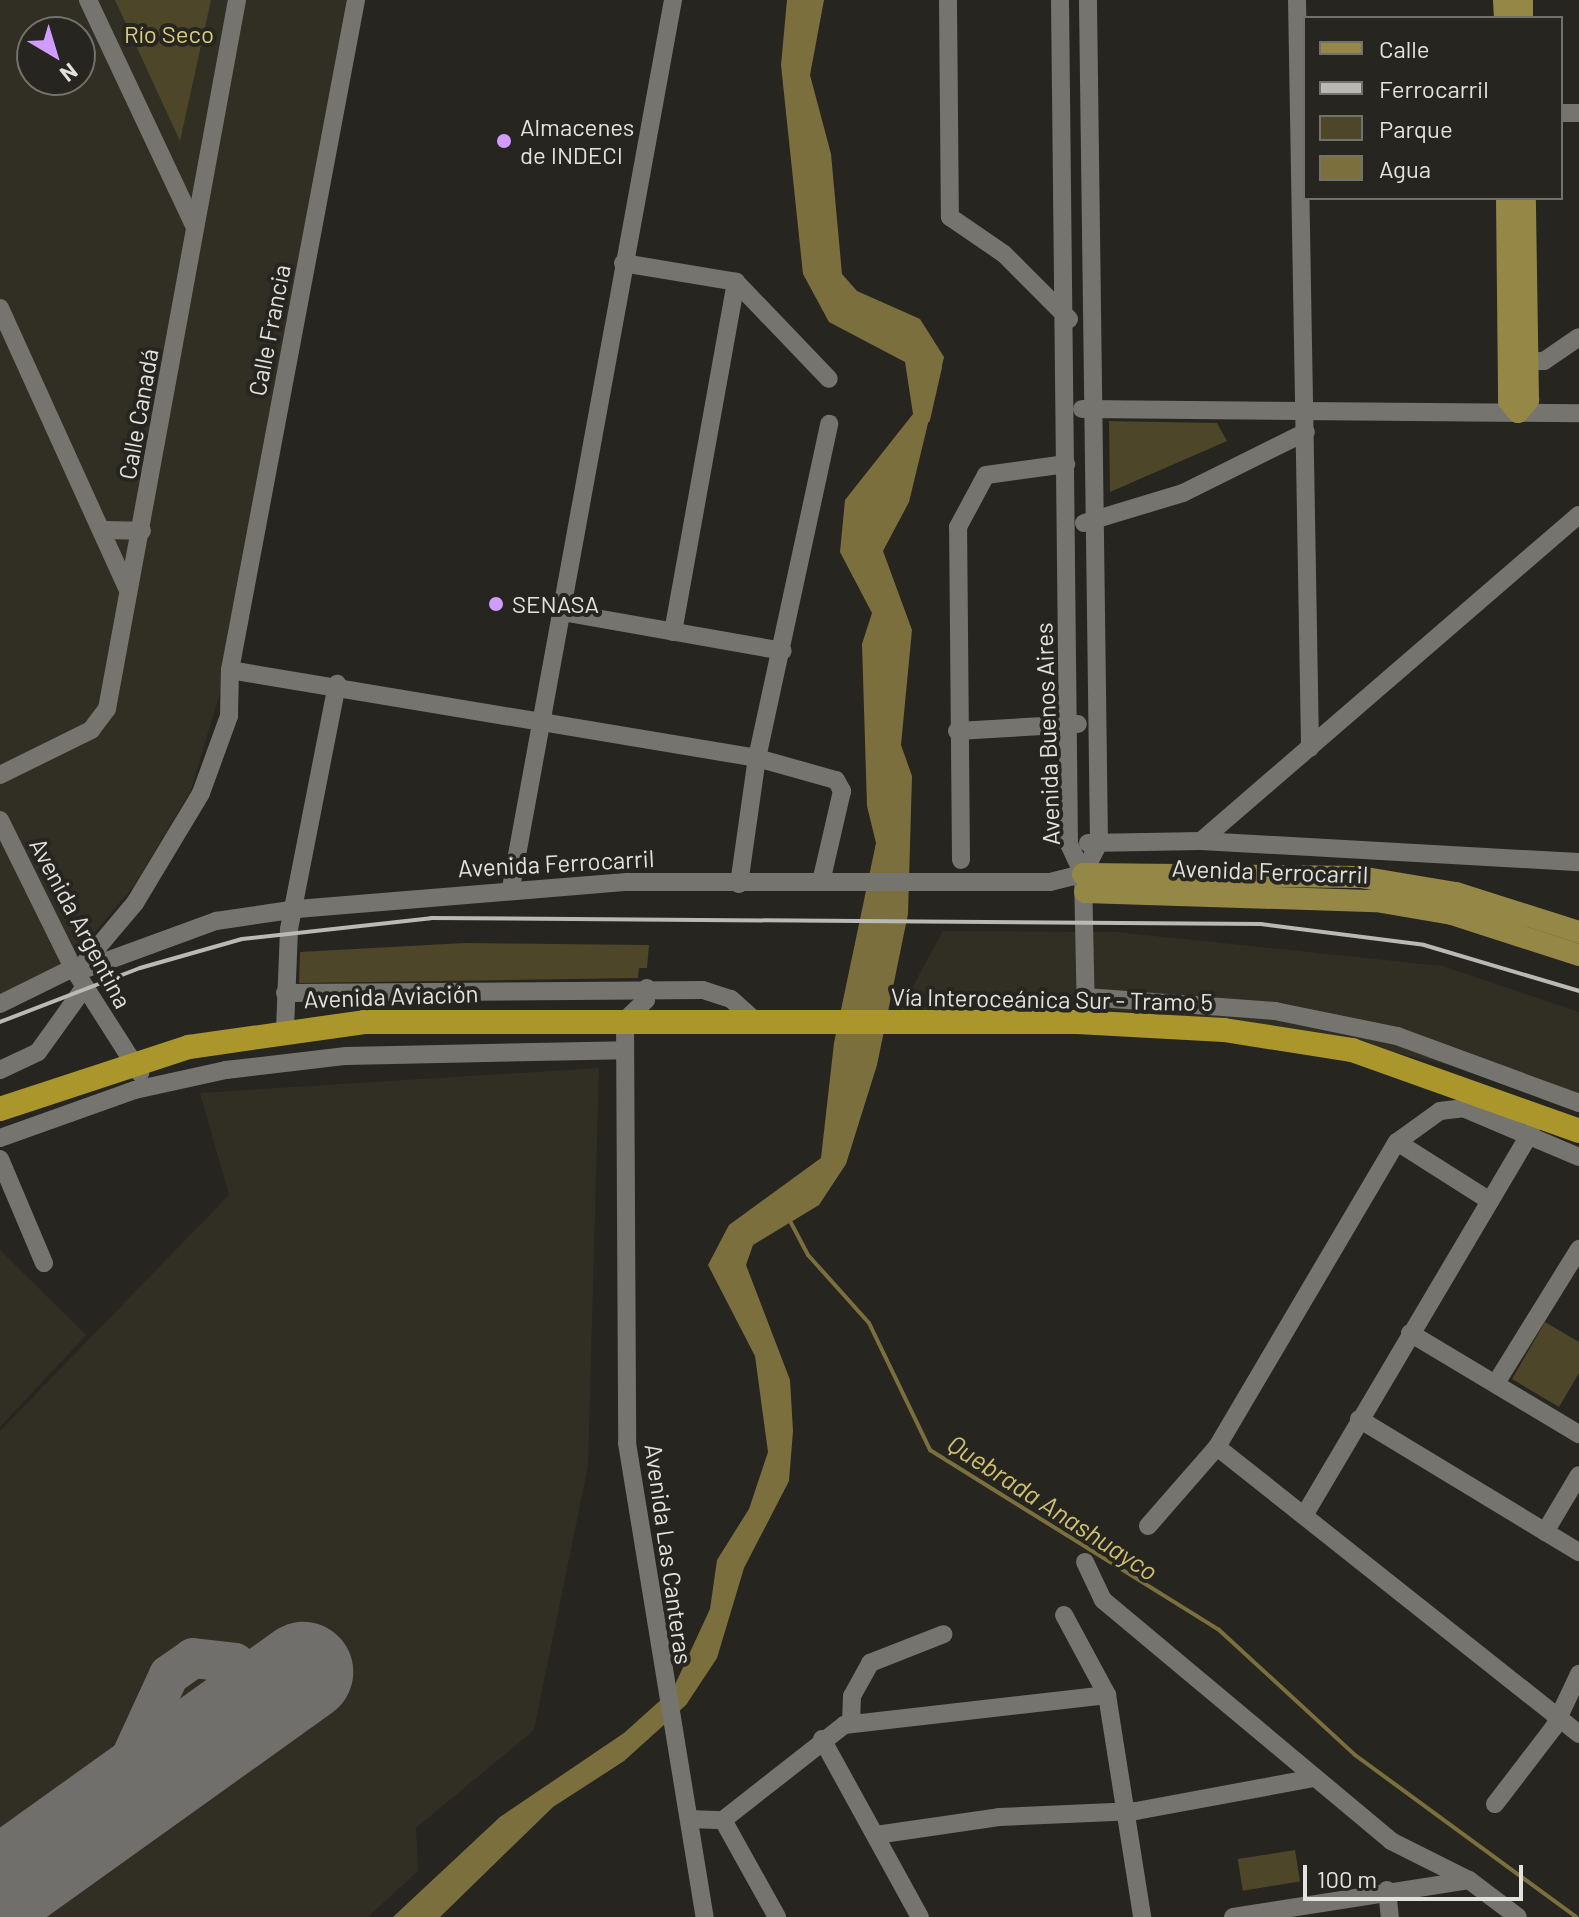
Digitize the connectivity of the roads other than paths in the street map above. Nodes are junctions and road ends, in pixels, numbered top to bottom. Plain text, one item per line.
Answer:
1 (88, 0) edge
2 (237, 0) edge
3 (356, 0) edge
4 (673, 0) edge
5 (948, 0) edge
6 (1060, 0) edge
7 (1088, 0) edge
8 (1297, 0) edge
9 (1507, 200) edge
10 (1525, 200) edge
11 (195, 227) junction
12 (623, 263) junction
13 (736, 282) junction
14 (0, 308) edge
15 (1069, 319) junction
16 (1579, 337) edge
17 (1519, 362) junction
18 (829, 379) dead end
19 (1308, 407) junction
20 (1067, 409) junction
21 (1094, 409) junction
22 (1518, 412) junction
23 (1579, 413) edge
24 (829, 424) dead end
25 (1306, 432) junction
26 (1066, 464) junction
27 (1579, 515) edge
28 (1093, 521) junction
29 (1066, 528) junction
30 (103, 530) junction
31 (142, 531) junction
32 (127, 588) junction
33 (562, 612) junction
34 (673, 632) junction
35 (783, 651) junction
36 (230, 670) junction
37 (256, 673) junction
38 (337, 684) junction
39 (231, 697) junction
40 (540, 722) junction
41 (1097, 722) junction
42 (1069, 725) junction
43 (957, 731) junction
44 (1310, 748) junction
45 (757, 758) junction
46 (0, 775) edge
47 (0, 820) edge
48 (1201, 841) junction
49 (1099, 843) junction
50 (1069, 844) junction
51 (961, 860) dead end
52 (1579, 862) edge
53 (821, 882) junction
54 (1084, 883) junction
55 (739, 884) junction
56 (511, 888) junction
57 (297, 909) junction
58 (1579, 932) edge
59 (1579, 955) edge
60 (77, 976) junction
61 (647, 988) junction
62 (285, 993) junction
63 (1086, 997) junction
64 (0, 1004) edge
65 (625, 1020) junction
66 (1086, 1023) junction
67 (759, 1024) junction
68 (796, 1024) joint
69 (285, 1029) junction
70 (625, 1050) junction
71 (134, 1061) junction
72 (0, 1070) edge
73 (147, 1087) junction
74 (1579, 1103) edge
75 (0, 1109) edge
76 (1579, 1131) edge
77 (1531, 1132) junction
78 (0, 1138) edge
79 (1397, 1142) junction
80 (1579, 1157) edge
81 (0, 1159) edge
82 (1490, 1201) junction
83 (1579, 1249) edge
84 (44, 1263) dead end
85 (1574, 1270) edge
86 (1410, 1333) junction
87 (1496, 1383) junction
88 (1359, 1419) junction
89 (1579, 1434) edge
90 (1217, 1447) junction
91 (1579, 1475) edge
92 (1305, 1514) junction
93 (1148, 1526) dead end
94 (1545, 1532) junction
95 (1579, 1552) edge
96 (1085, 1562) dead end
97 (1064, 1615) dead end
98 (944, 1634) dead end
99 (1579, 1674) edge
100 (1107, 1695) junction
101 (1555, 1715) junction
102 (851, 1724) junction
103 (1579, 1734) edge
104 (822, 1739) junction
105 (1314, 1778) junction
106 (1495, 1804) dead end
107 (1127, 1809) junction
108 (689, 1819) junction
109 (723, 1820) junction
110 (876, 1835) junction
111 (1469, 1880) junction
112 (1387, 1890) junction
113 (705, 1917) edge
114 (777, 1917) edge
115 (920, 1917) edge
116 (1142, 1917) edge
117 (1233, 1917) edge
118 (1390, 1917) edge
119 (1518, 1917) edge

1 - 11 street
2 - 11 street, Calle Canadá
3 - 36 street, Calle Francia
4 - 12 street
5 - 15 street
6 - 15 street, Avenida Buenos Aires
7 - 21 street, Avenida Buenos Aires
8 - 19 street
9 - 17 main road
10 - 17 main road
11 - 31 street, Calle Canadá
12 - 13 street
12 - 33 street
13 - 18 street
13 - 34 street
14 - 30 street
15 - 20 street, Avenida Buenos Aires
16 - 17 street
17 - 22 main road
19 - 21 street
19 - 22 street
19 - 25 street
20 - 21 street
20 - 26 street, Avenida Buenos Aires
21 - 28 street, Avenida Buenos Aires
22 - 23 street
24 - 35 street
25 - 28 street
25 - 44 street
26 - 29 street, Avenida Buenos Aires
26 - 43 street
27 - 44 street
28 - 29 street
28 - 41 street, Avenida Buenos Aires
29 - 42 street, Avenida Buenos Aires
30 - 31 street
30 - 32 street
31 - 32 street, Calle Canadá
32 - 46 street, Calle Canadá
33 - 34 street
33 - 40 street
34 - 35 street
35 - 45 street
36 - 37 street
36 - 39 street, Calle Francia
37 - 38 street
37 - 39 street
38 - 40 street
38 - 57 street
39 - 60 street
40 - 45 street
40 - 56 street
41 - 42 street
41 - 49 street, Avenida Buenos Aires
42 - 43 street
42 - 50 street, Avenida Buenos Aires
43 - 51 street
44 - 48 street
45 - 53 street
45 - 55 street
47 - 60 street, Avenida Argentina
48 - 49 street
48 - 52 street
49 - 50 street
49 - 54 street, Avenida Buenos Aires
50 - 54 street, Avenida Buenos Aires
53 - 54 street, Avenida Ferrocarril
53 - 55 street, Avenida Ferrocarril
54 - 58 main road, Avenida Ferrocarril
54 - 59 main road, Avenida Ferrocarril
54 - 63 street
55 - 56 street, Avenida Ferrocarril
56 - 57 street, Avenida Ferrocarril
57 - 60 street, Avenida Ferrocarril
57 - 62 street
60 - 64 street, Avenida Ferrocarril
60 - 71 street, Avenida Argentina
60 - 72 street
61 - 62 street
61 - 65 street
61 - 67 street
62 - 69 street
63 - 66 street
63 - 74 street
65 - 67 highway, Avenida Aviación
65 - 69 highway, Avenida Aviación
65 - 70 street, Avenida Las Canteras
66 - 68 highway, Vía Interoceánica Sur - Tramo 5
66 - 76 highway, Vía Interoceánica Sur - Tramo 5
67 - 68 highway, Avenida Aviación
69 - 71 highway, Avenida Aviación
70 - 73 street
70 - 108 street, Avenida Las Canteras
71 - 73 street, Avenida Argentina
71 - 75 highway, Avenida Aviación
73 - 78 street
77 - 79 street
77 - 80 street
77 - 82 street
79 - 82 street
79 - 90 street
81 - 84 street
82 - 86 street
83 - 85 street
85 - 87 street
86 - 87 street
86 - 88 street
87 - 89 street
88 - 92 street
88 - 94 street
90 - 92 street
90 - 93 street
91 - 94 street
92 - 101 street
94 - 95 street
96 - 105 street
97 - 100 street
98 - 102 street
99 - 101 street
100 - 102 street
100 - 107 street
101 - 103 street
101 - 106 street
102 - 104 street
104 - 109 street
104 - 110 street
105 - 107 street
105 - 111 street
107 - 110 street
107 - 116 street
108 - 109 street
108 - 113 street, Avenida Las Canteras
109 - 114 street
110 - 115 street
111 - 112 street
111 - 119 street
112 - 117 street
112 - 118 street

